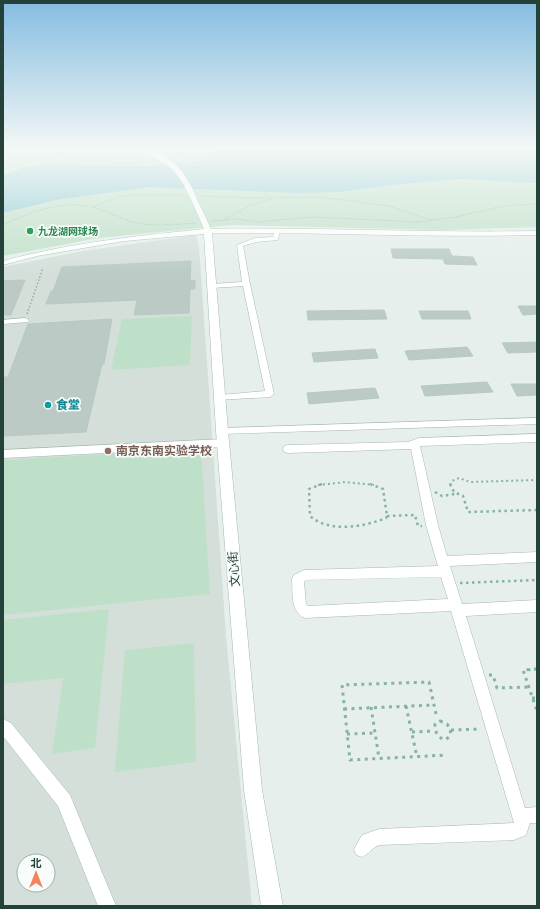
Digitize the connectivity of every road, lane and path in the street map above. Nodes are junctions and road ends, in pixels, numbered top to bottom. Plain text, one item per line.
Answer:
1 (189, 191) edge
2 (191, 196) junction
3 (276, 198) junction
4 (537, 204) edge
5 (91, 207) junction
6 (437, 220) junction
7 (220, 221) junction
8 (3, 225) edge
9 (206, 225) junction
10 (277, 230) junction
11 (537, 233) edge
12 (3, 262) edge
13 (43, 268) dead end
14 (246, 284) junction
15 (212, 286) junction
16 (25, 320) joint
17 (3, 322) edge
18 (220, 398) junction
19 (537, 421) edge
20 (223, 437) junction
21 (537, 438) edge
22 (415, 443) junction
23 (288, 449) dead end
24 (3, 454) edge
25 (537, 480) edge
26 (424, 487) junction
27 (455, 494) junction
28 (537, 510) edge
29 (387, 516) junction
30 (432, 525) junction
31 (537, 557) edge
32 (444, 566) junction
33 (537, 580) edge
34 (450, 584) junction
35 (537, 606) edge
36 (457, 608) junction
37 (537, 669) edge
38 (478, 675) junction
39 (529, 687) junction
40 (532, 698) junction
41 (537, 698) edge
42 (434, 705) junction
43 (406, 706) junction
44 (371, 707) junction
45 (344, 708) junction
46 (537, 711) edge
47 (436, 714) dead end
48 (3, 726) edge
49 (494, 728) junction
50 (451, 730) junction
51 (434, 731) junction
52 (412, 732) junction
53 (375, 733) junction
54 (347, 734) junction
55 (447, 755) dead end
56 (417, 757) junction
57 (379, 758) junction
58 (537, 815) edge
59 (520, 816) junction
60 (362, 849) dead end
61 (107, 906) edge
62 (272, 906) edge

1 - 2 street, 文心街, bridge
2 - 3 path
2 - 5 path
2 - 9 street, 文心街
3 - 6 path
3 - 7 path
4 - 6 path
5 - 8 path
5 - 9 path
6 - 7 path
7 - 9 path
9 - 10 street
9 - 12 street
9 - 15 street, 文心街
10 - 11 street
10 - 14 street
13 - 16 path
14 - 15 street
14 - 18 street
15 - 18 street, 文心街
16 - 17 street
18 - 20 street, 文心街
19 - 20 street
20 - 24 street
20 - 62 street, 文心街
21 - 22 street
22 - 23 street
22 - 26 street
25 - 27 path
26 - 27 path
26 - 30 street
27 - 28 path
29 - 29 path
29 - 30 path
30 - 32 street
31 - 32 street
32 - 34 street
32 - 36 street
33 - 34 path
34 - 36 street
35 - 36 street
36 - 38 street
37 - 39 path
38 - 39 path
38 - 49 street
39 - 40 path
40 - 41 path
40 - 46 path
42 - 43 path
42 - 45 path
42 - 47 path
43 - 44 path
43 - 52 path
44 - 45 path
44 - 53 path
45 - 54 path
48 - 61 street
49 - 50 path
49 - 59 street
50 - 51 path
50 - 51 path
51 - 52 path
52 - 56 path
53 - 54 path
53 - 57 path
54 - 57 path
55 - 56 path
56 - 57 path
58 - 59 street
59 - 60 street

